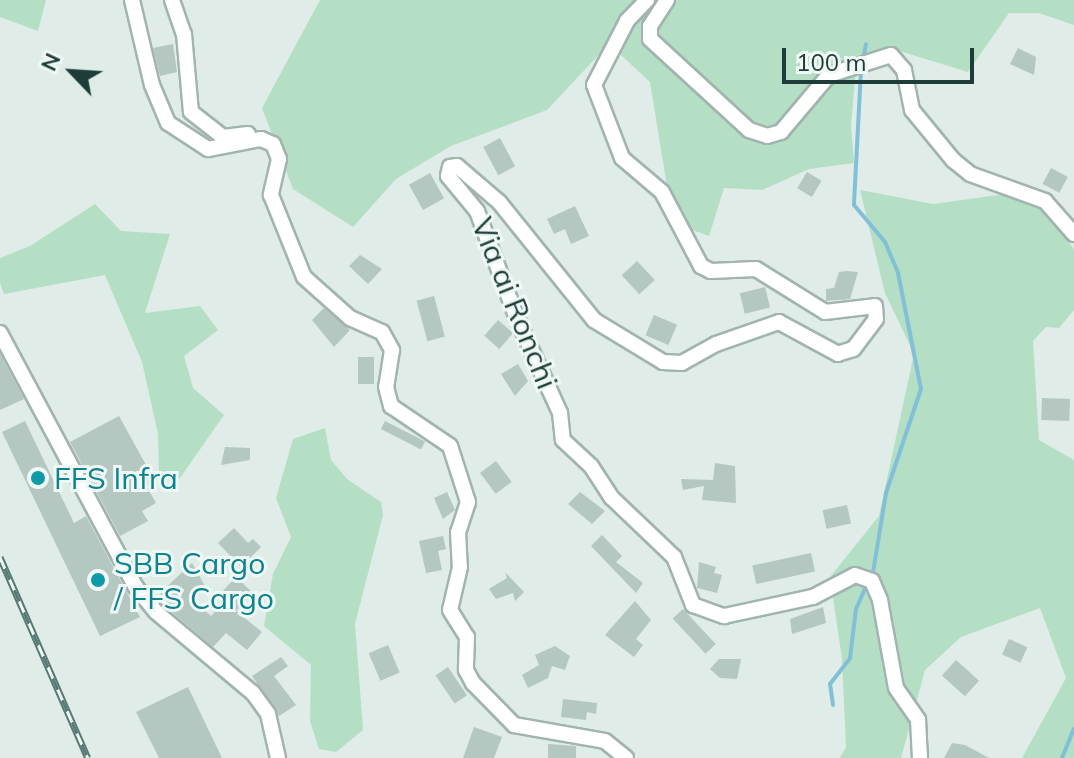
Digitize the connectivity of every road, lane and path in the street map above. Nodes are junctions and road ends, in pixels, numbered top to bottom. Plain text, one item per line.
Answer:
1 (132, 0) edge
2 (172, 0) edge
3 (647, 0) edge
4 (667, 0) edge
5 (268, 139) junction
6 (1074, 234) edge
7 (0, 333) edge
8 (278, 758) edge
9 (626, 758) edge
10 (920, 758) edge

1 - 5 street
2 - 5 street
3 - 10 street, Via ai Ronchi
4 - 6 street
5 - 9 street
7 - 8 street

